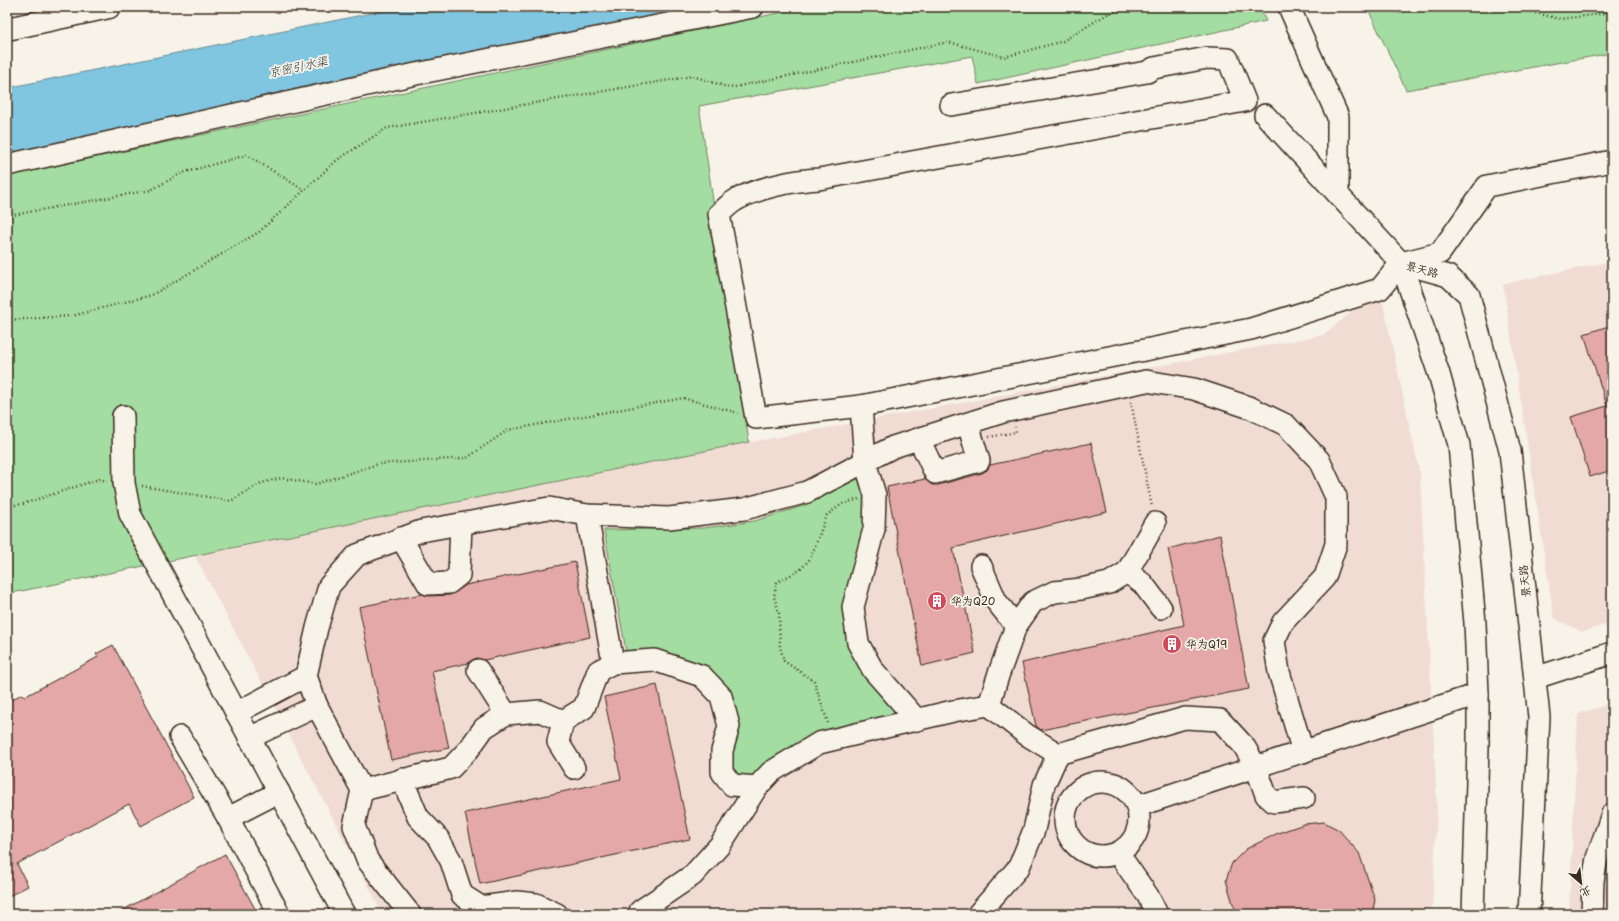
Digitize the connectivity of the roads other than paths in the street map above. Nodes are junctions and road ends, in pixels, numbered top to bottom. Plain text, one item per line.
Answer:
1 (109, 7) edge
2 (753, 7) edge
3 (1289, 7) edge
4 (7, 29) edge
5 (951, 105) dead end
6 (1265, 115) dead end
7 (1612, 161) edge
8 (7, 165) edge
9 (1338, 194) junction
10 (1401, 263) junction
11 (861, 406) junction
12 (123, 416) dead end
13 (968, 424) junction
14 (919, 439) junction
15 (865, 462) junction
16 (587, 515) junction
17 (1155, 523) road end
18 (461, 524) junction
19 (401, 538) junction
20 (981, 566) dead end
21 (1127, 572) junction
22 (1161, 608) dead end
23 (1016, 626) junction
24 (1612, 653) edge
25 (613, 662) junction
26 (478, 670) dead end
27 (306, 676) junction
28 (1535, 678) junction
29 (1478, 694) junction
30 (989, 705) junction
31 (317, 706) junction
32 (236, 713) junction
33 (506, 714) junction
34 (917, 720) junction
35 (563, 721) junction
36 (180, 737) dead end
37 (249, 738) junction
38 (1304, 752) junction
39 (1058, 754) junction
40 (1256, 767) junction
41 (574, 768) dead end
42 (402, 779) junction
43 (757, 787) junction
44 (362, 790) junction
45 (279, 792) junction
46 (1304, 798) dead end
47 (1136, 806) junction
48 (1612, 814) edge
49 (228, 818) junction
50 (1118, 853) junction
51 (279, 914) edge
52 (344, 914) edge
53 (410, 914) edge
54 (558, 914) edge
55 (639, 914) edge
56 (978, 914) edge
57 (1157, 914) edge
58 (1473, 914) edge
59 (1529, 914) edge
60 (1592, 914) edge

1 - 4 main road
2 - 8 street
3 - 9 street
5 - 11 street
6 - 9 street
7 - 10 street
9 - 10 street
10 - 11 street
10 - 28 street, 景天路
10 - 29 street, 景天路
11 - 15 street
12 - 32 street
13 - 14 street
13 - 14 street
13 - 38 street
14 - 15 street
15 - 16 street
15 - 34 street
16 - 18 street
16 - 25 street
17 - 21 street
18 - 19 street
18 - 19 street
19 - 27 street
20 - 23 street
21 - 22 street
21 - 23 street
23 - 30 street
24 - 28 street
25 - 35 street
25 - 43 street
26 - 33 street
27 - 31 street
27 - 32 street
28 - 59 street, 景天路
29 - 38 street
29 - 58 street, 景天路
30 - 34 street
30 - 39 street
31 - 37 street
31 - 44 street
32 - 37 street
33 - 35 street
33 - 42 street
34 - 43 street
35 - 41 street
36 - 49 street
37 - 45 street
38 - 40 street
39 - 40 street
39 - 56 street
40 - 46 street
40 - 47 street
42 - 44 street
42 - 54 street
43 - 55 street
44 - 53 street
45 - 49 street
45 - 52 street
47 - 50 street
47 - 50 street
48 - 60 street
49 - 51 street
50 - 57 street

